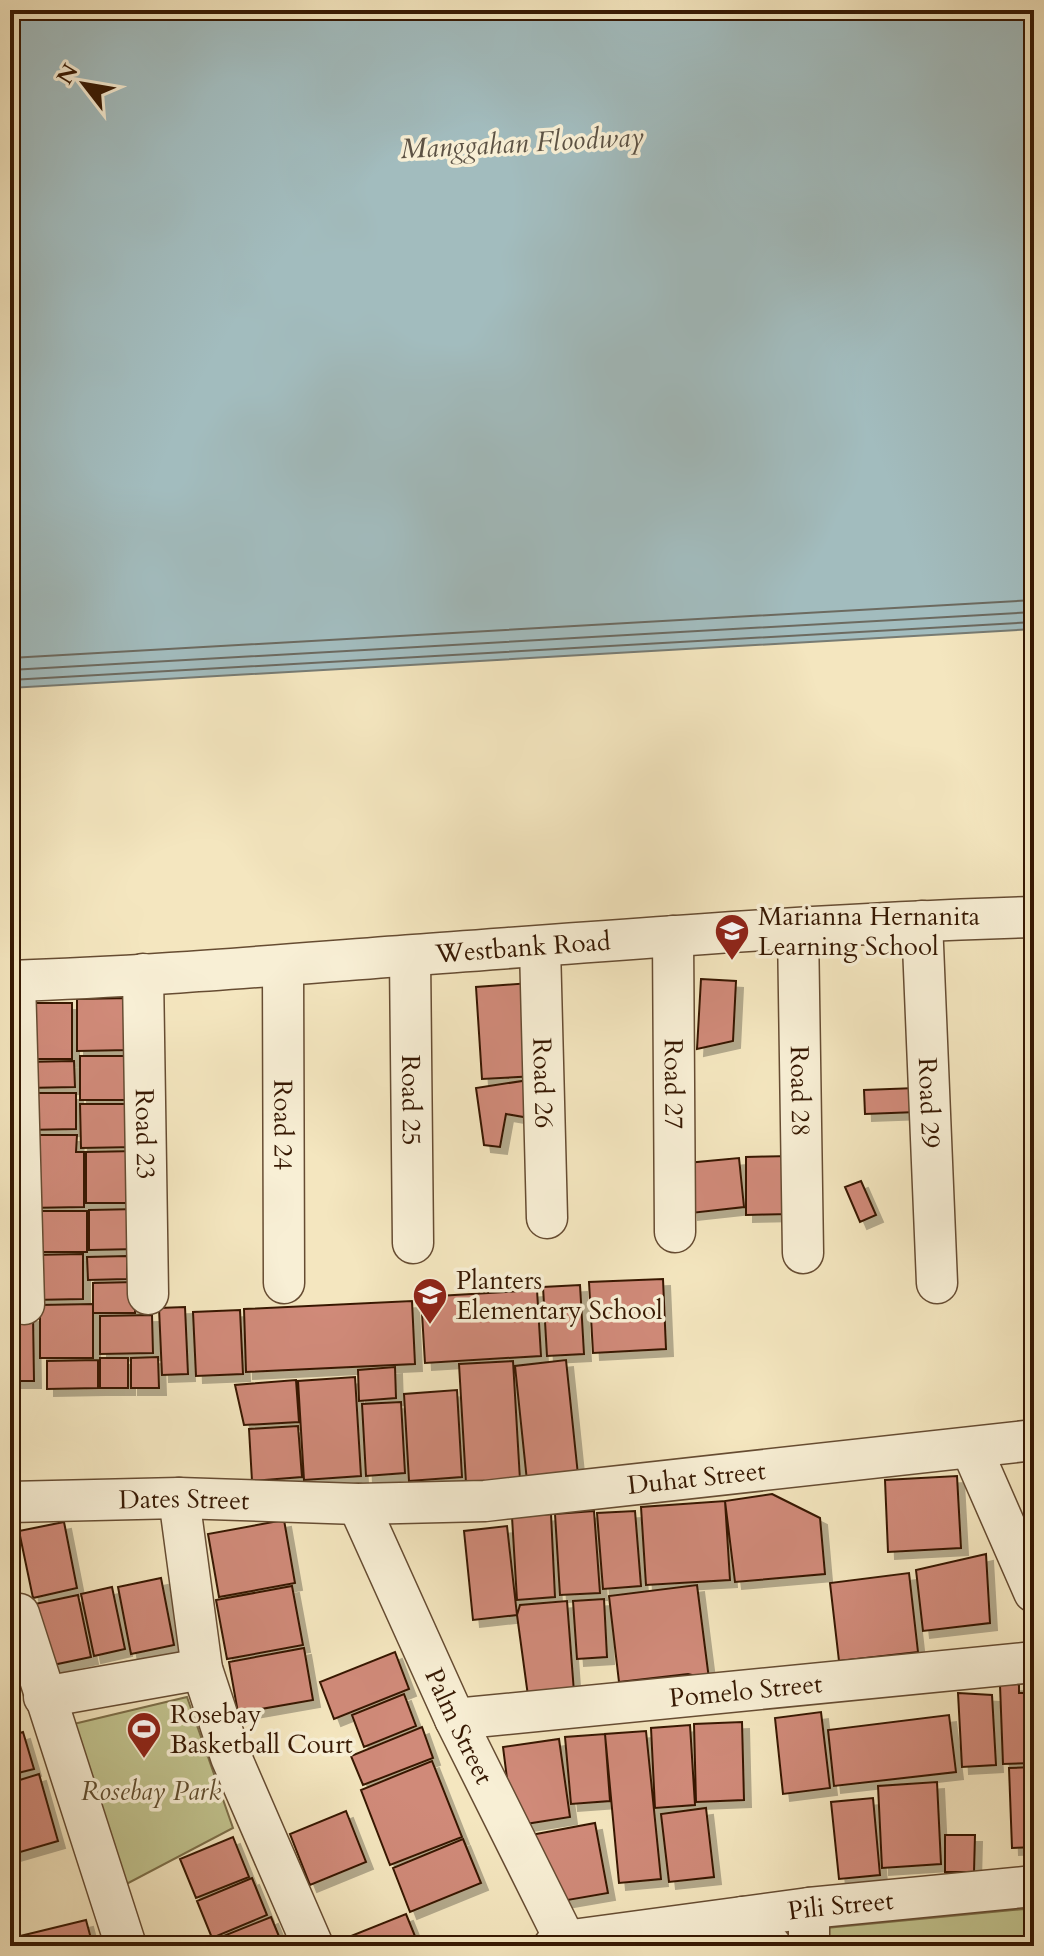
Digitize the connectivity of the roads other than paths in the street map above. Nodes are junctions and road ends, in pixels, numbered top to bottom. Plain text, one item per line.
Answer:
1 (1034, 917) edge
2 (922, 921) junction
3 (798, 929) junction
4 (673, 936) junction
5 (540, 947) junction
6 (410, 956) junction
7 (283, 967) junction
8 (143, 974) junction
9 (14, 993) edge
10 (547, 1218) dead end
11 (675, 1232) dead end
12 (413, 1243) dead end
13 (803, 1253) dead end
14 (284, 1283) dead end
15 (937, 1283) dead end
16 (148, 1294) dead end
17 (24, 1304) dead end
18 (1034, 1440) edge
19 (971, 1448) junction
20 (179, 1498) junction
21 (10, 1502) edge
22 (358, 1504) junction
23 (1034, 1592) edge
24 (19, 1614) dead end
25 (1034, 1662) edge
26 (202, 1669) junction
27 (44, 1697) junction
28 (455, 1719) junction
29 (1034, 1886) edge
30 (743, 1917) junction
31 (809, 1927) edge
32 (562, 1944) edge
33 (126, 1946) edge
34 (313, 1946) edge
35 (771, 1946) edge

1 - 2 street, Westbank Road
2 - 3 street, Westbank Road
2 - 15 street, Road 29
3 - 4 street, Westbank Road
3 - 13 street, Road 28
4 - 5 street, Westbank Road
4 - 11 street, Road 27
5 - 6 street, Westbank Road
5 - 10 street, Road 26
6 - 7 street, Westbank Road
6 - 12 street, Road 25
7 - 8 street, Westbank Road
7 - 14 street, Road 24
8 - 9 street, Westbank Road
8 - 16 street, Road 23
9 - 17 street
18 - 19 street, Duhat Street
19 - 22 street, Duhat Street
19 - 23 street
20 - 21 street, Dates Street
20 - 22 street, Dates Street
20 - 26 street
22 - 28 street, Palm Street
24 - 27 street
25 - 28 street, Pomelo Street
26 - 27 street
26 - 34 street
27 - 33 street
28 - 32 street, Palm Street
29 - 31 street, Pili Street
30 - 31 street, Pili Street
30 - 32 street, Pili Street
30 - 35 street

